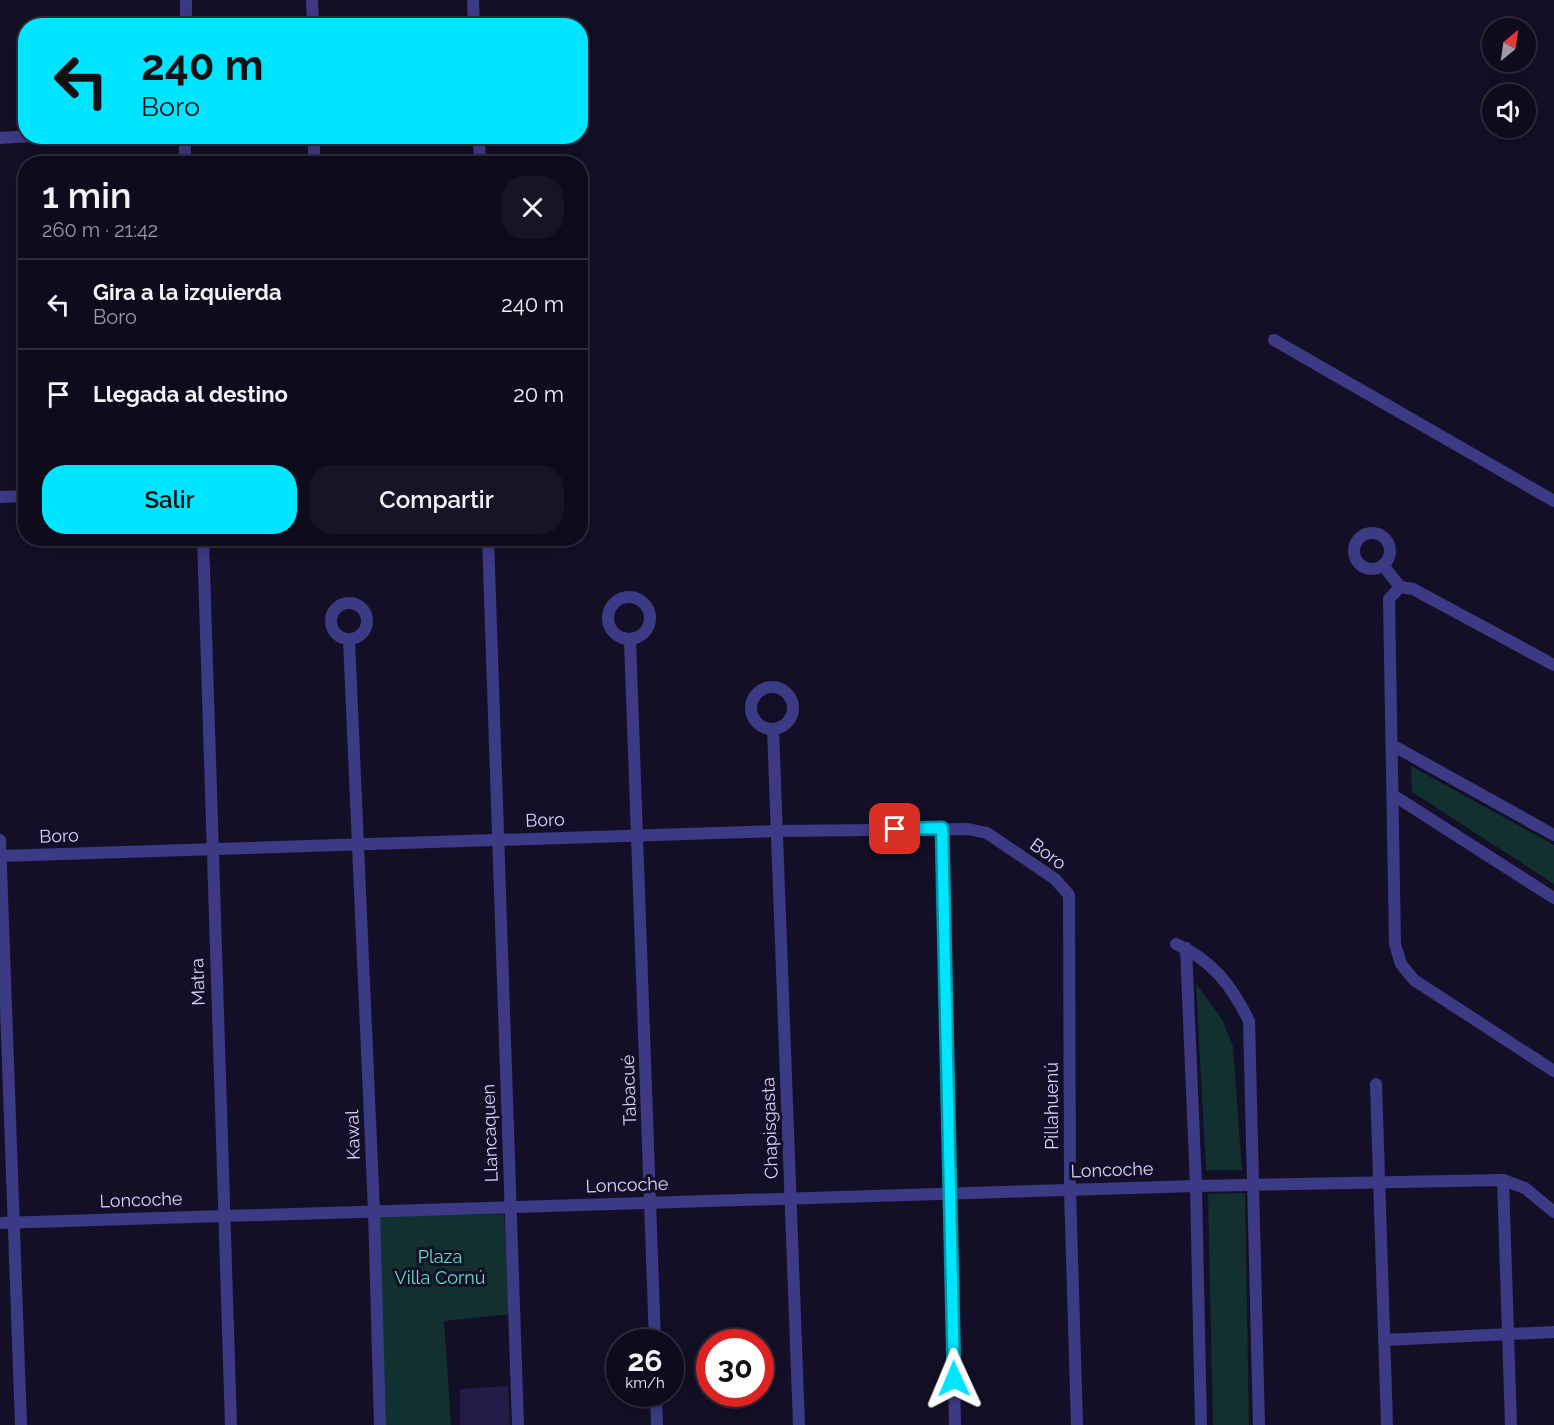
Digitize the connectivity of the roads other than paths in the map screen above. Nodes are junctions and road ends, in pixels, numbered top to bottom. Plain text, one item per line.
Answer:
1 (186, 0) edge
2 (312, 0) edge
3 (473, 0) edge
4 (186, 18) edge
5 (313, 18) edge
6 (474, 18) edge
7 (18, 137) edge
8 (0, 138) edge
9 (1274, 340) dead end
10 (18, 496) edge
11 (0, 497) edge
12 (1554, 501) edge
13 (202, 546) edge
14 (488, 546) edge
15 (1383, 565) dead end
16 (1400, 587) junction
17 (349, 640) dead end
18 (630, 640) dead end
19 (1554, 665) edge
20 (773, 729) dead end
21 (1392, 745) junction
22 (1393, 795) junction
23 (942, 828) junction
24 (778, 831) junction
25 (1554, 835) edge
26 (638, 836) junction
27 (0, 840) edge
28 (499, 840) junction
29 (359, 844) junction
30 (212, 849) junction
31 (0, 855) edge
32 (1069, 895) joint
33 (1554, 898) edge
34 (1554, 1071) edge
35 (1376, 1084) dead end
36 (1503, 1180) junction
37 (1380, 1183) junction
38 (1196, 1186) junction
39 (1254, 1186) junction
40 (1070, 1190) junction
41 (950, 1194) junction
42 (791, 1198) junction
43 (651, 1203) junction
44 (510, 1207) junction
45 (374, 1211) junction
46 (1554, 1212) edge
47 (224, 1216) junction
48 (14, 1222) junction
49 (0, 1223) edge
50 (655, 1329) edge
51 (1554, 1332) edge
52 (1508, 1334) junction
53 (1384, 1340) junction
54 (656, 1407) edge
55 (21, 1425) edge
56 (231, 1425) edge
57 (380, 1425) edge
58 (518, 1425) edge
59 (657, 1425) edge
60 (799, 1425) edge
61 (955, 1425) edge
62 (1077, 1425) edge
63 (1201, 1425) edge
64 (1259, 1425) edge
65 (1387, 1425) edge
66 (1511, 1425) edge

1 - 4 street
2 - 5 street
3 - 6 street
7 - 8 street
9 - 12 street
10 - 11 street
13 - 30 street, Matra
14 - 28 street, Llancaquen
15 - 16 street
16 - 19 street
16 - 21 street
17 - 29 street, Kawal
18 - 26 street, Tabacué
20 - 24 street, Chapisgasta
21 - 22 street
21 - 25 street
22 - 33 street
22 - 34 street
23 - 24 street, Boro
23 - 32 street, Boro
23 - 41 street
24 - 26 street, Boro
24 - 42 street, Chapisgasta
26 - 28 street, Boro
26 - 43 street, Tabacué
27 - 31 street
28 - 29 street, Boro
28 - 44 street, Llancaquen
29 - 30 street, Boro
29 - 45 street, Kawal
30 - 31 street, Boro
30 - 47 street, Matra
31 - 48 street
32 - 40 street, Pillahuenú
35 - 37 street
36 - 37 street, Loncoche
36 - 46 street
36 - 52 street
37 - 39 street, Loncoche
37 - 53 street
38 - 39 street, Loncoche
38 - 39 street
38 - 40 street, Loncoche
38 - 63 street
39 - 64 street
40 - 41 street, Loncoche
40 - 62 street, Pillahuenú
41 - 42 street, Loncoche
41 - 61 street
42 - 43 street, Loncoche
42 - 60 street, Chapisgasta
43 - 44 street, Loncoche
43 - 50 street, Tabacué
44 - 45 street, Loncoche
44 - 58 street, Llancaquen
45 - 47 street, Loncoche
45 - 57 street, Kawal
47 - 48 street, Loncoche
47 - 56 street, Matra
48 - 49 street, Loncoche
48 - 55 street
51 - 52 street
52 - 53 street
52 - 66 street
53 - 65 street
54 - 59 street

